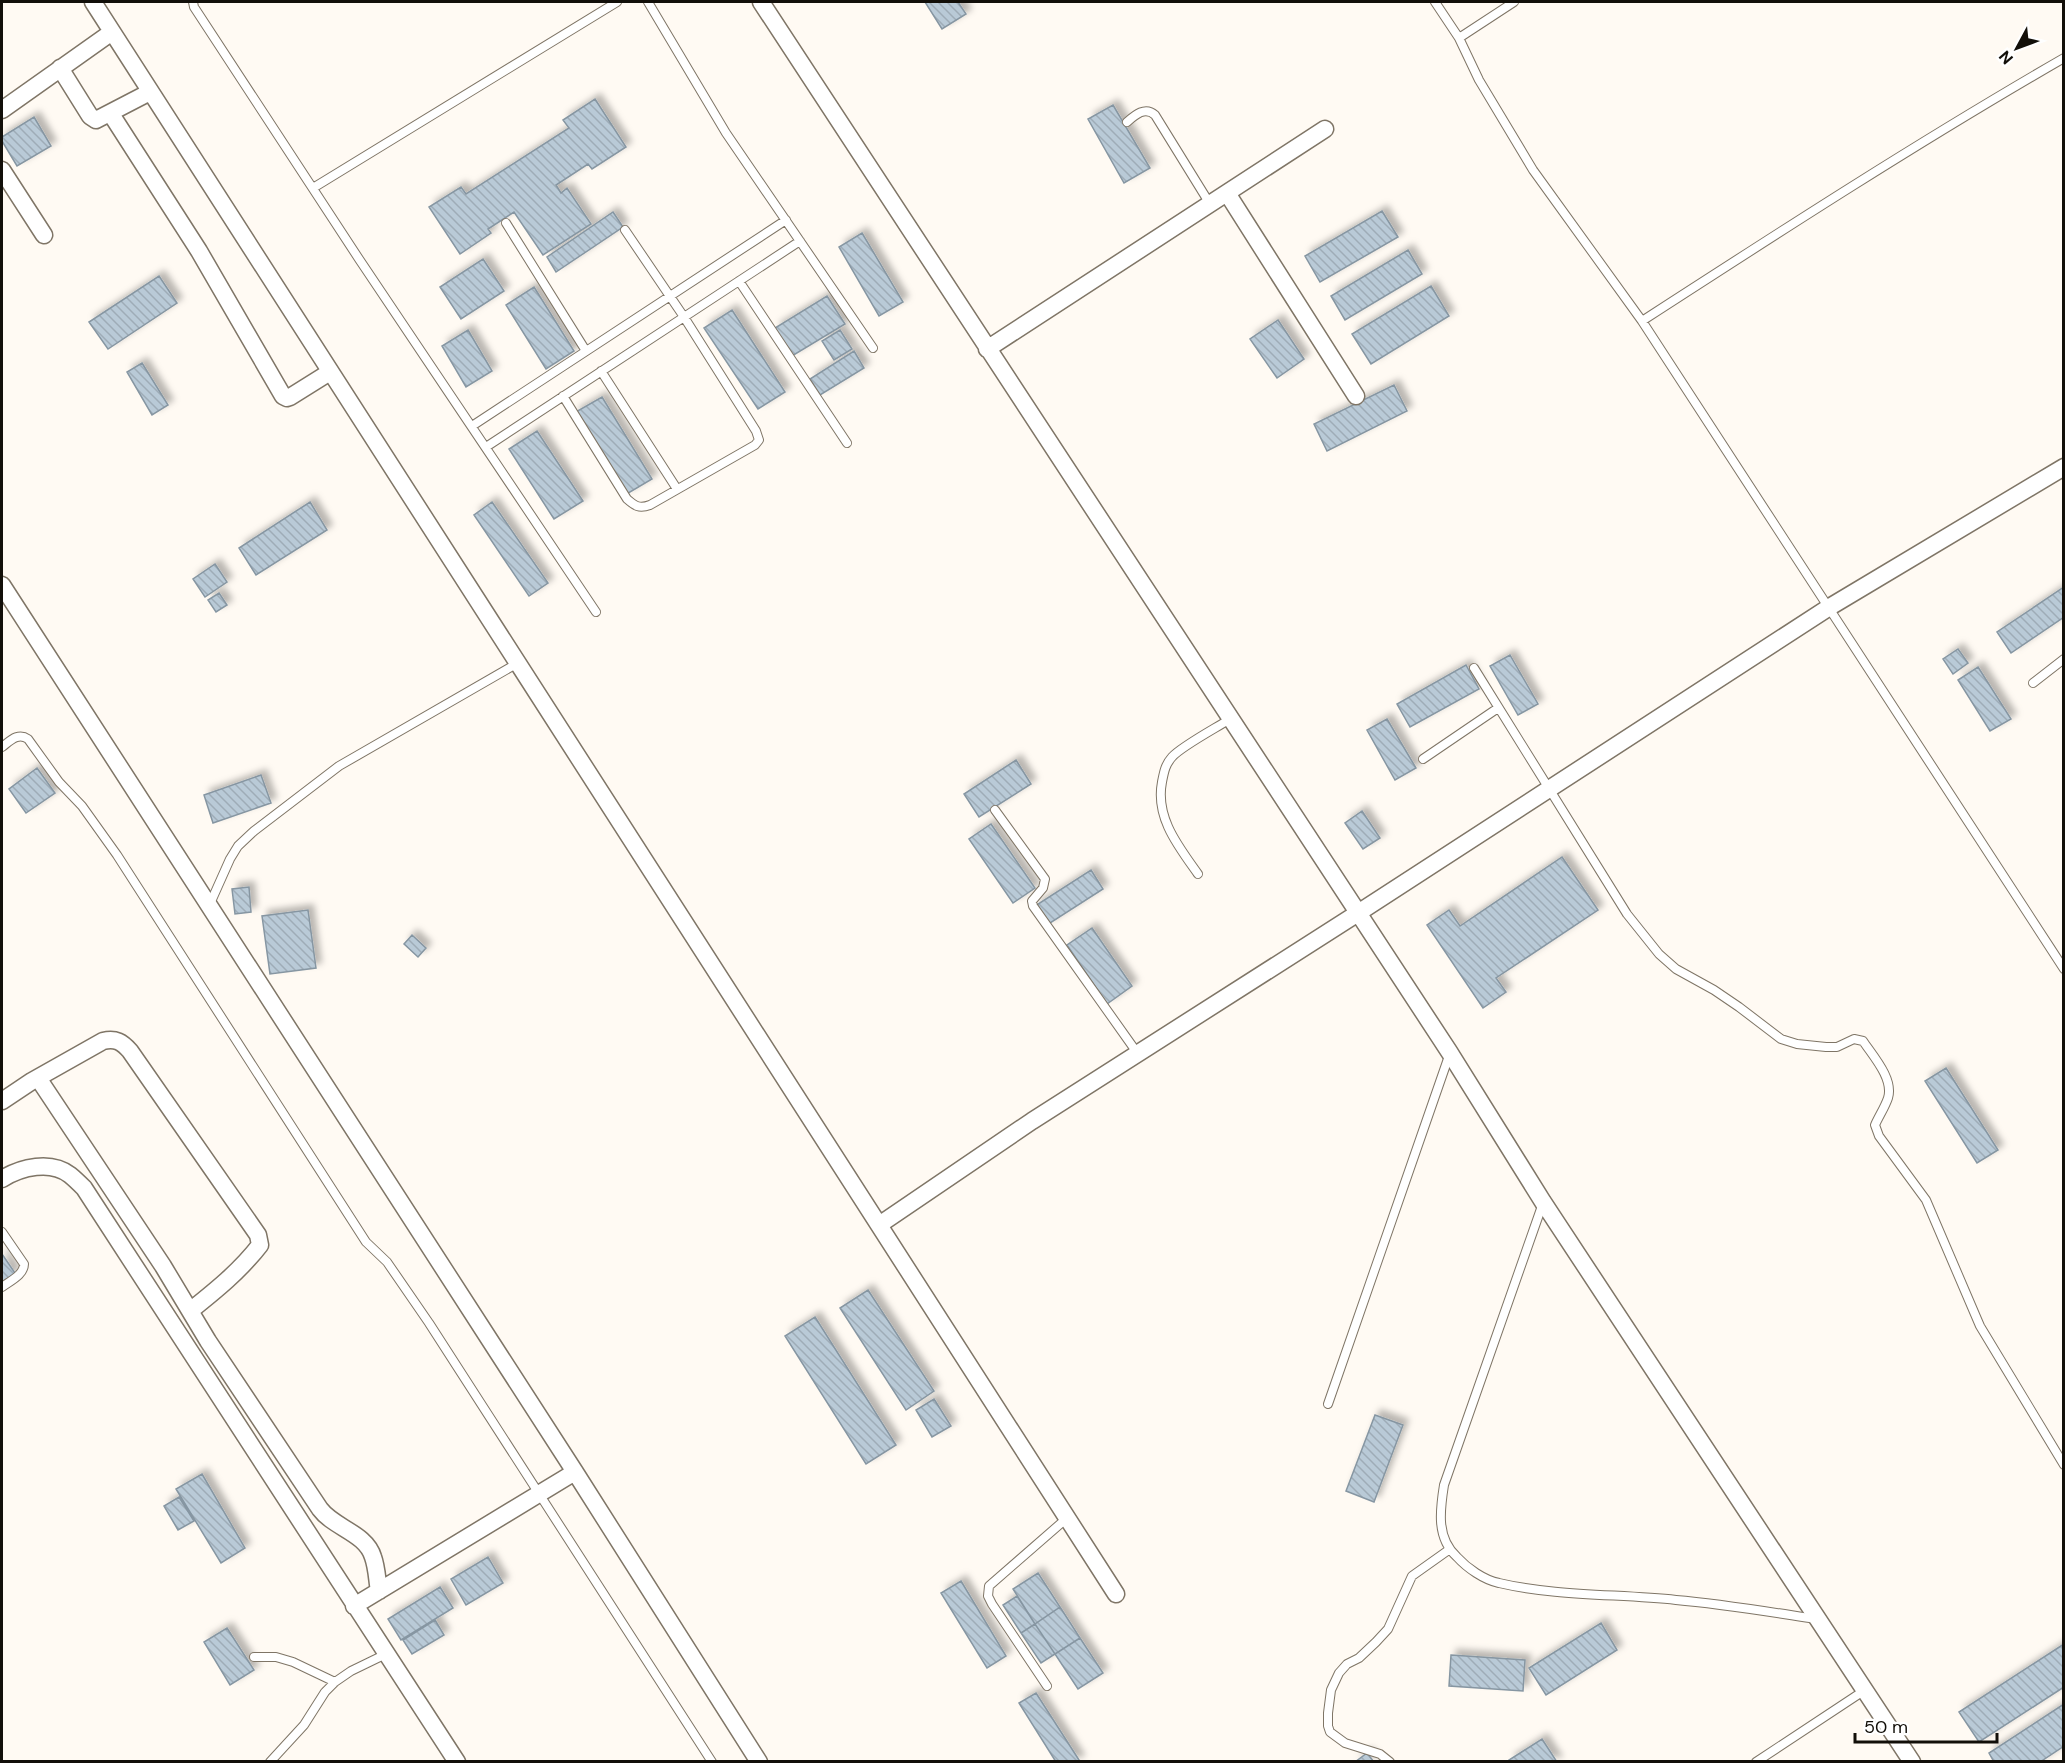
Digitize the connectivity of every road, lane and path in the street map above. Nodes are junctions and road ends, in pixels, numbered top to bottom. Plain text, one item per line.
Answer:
1 (93, 2) edge
2 (193, 2) edge
3 (617, 2) edge
4 (648, 2) edge
5 (761, 2) edge
6 (1435, 2) edge
7 (1514, 2) edge
8 (112, 32) junction
9 (1459, 38) junction
10 (2064, 58) edge
11 (60, 69) junction
12 (150, 92) junction
13 (2, 110) edge
14 (111, 114) junction
15 (1126, 122) dead end
16 (1325, 129) dead end
17 (2, 170) edge
18 (313, 188) junction
19 (1227, 193) junction
20 (1210, 204) junction
21 (786, 220) junction
22 (506, 223) dead end
23 (625, 230) dead end
24 (44, 235) dead end
25 (800, 241) junction
26 (738, 281) junction
27 (670, 296) junction
28 (684, 317) junction
29 (1642, 321) junction
30 (873, 348) dead end
31 (987, 349) junction
32 (586, 351) junction
33 (602, 371) junction
34 (330, 372) junction
35 (563, 396) junction
36 (1356, 396) dead end
37 (472, 426) junction
38 (847, 443) dead end
39 (486, 447) junction
40 (2062, 470) edge
41 (677, 489) junction
42 (2, 585) edge
43 (1828, 608) junction
44 (596, 612) dead end
45 (2064, 659) edge
46 (518, 663) junction
47 (1474, 668) dead end
48 (2033, 683) dead end
49 (1498, 708) junction
50 (1230, 719) junction
51 (2, 747) edge
52 (1423, 759) dead end
53 (1550, 789) junction
54 (995, 810) dead end
55 (1198, 874) dead end
56 (209, 907) junction
57 (1358, 914) junction
58 (2064, 969) edge
59 (1450, 1053) junction
60 (1138, 1054) junction
61 (38, 1078) junction
62 (2, 1101) edge
63 (2, 1179) edge
64 (1543, 1202) junction
65 (879, 1225) junction
66 (2, 1232) edge
67 (2, 1287) edge
68 (190, 1311) junction
69 (1328, 1404) dead end
70 (2064, 1465) edge
71 (575, 1472) junction
72 (538, 1494) junction
73 (1067, 1518) junction
74 (1450, 1549) junction
75 (379, 1591) junction
76 (1116, 1594) dead end
77 (354, 1606) junction
78 (1818, 1619) junction
79 (386, 1654) junction
80 (254, 1658) dead end
81 (334, 1682) junction
82 (1047, 1686) dead end
83 (1865, 1690) junction
84 (270, 1761) edge
85 (457, 1761) edge
86 (712, 1761) edge
87 (759, 1761) edge
88 (1390, 1761) edge
89 (1756, 1761) edge
90 (1912, 1761) edge

1 - 8 street
2 - 18 lane
3 - 18 lane
4 - 21 lane
5 - 31 street
6 - 9 lane
7 - 9 lane
8 - 11 street
8 - 12 street
9 - 29 lane
10 - 29 lane
11 - 13 street
11 - 14 street
12 - 14 street
12 - 34 street
14 - 34 street
15 - 20 lane
16 - 19 street
17 - 24 street
18 - 37 lane
19 - 20 street
19 - 36 street
20 - 31 street
21 - 25 lane
21 - 27 lane
22 - 32 lane
23 - 27 lane
25 - 26 lane
25 - 30 lane
26 - 28 lane
26 - 38 lane
27 - 28 lane
27 - 32 lane
28 - 33 lane
28 - 41 lane
29 - 43 lane
31 - 50 street
32 - 37 lane
33 - 35 lane
33 - 41 lane
34 - 46 street
35 - 39 lane
35 - 41 lane
37 - 39 lane
39 - 44 lane
40 - 43 street
42 - 56 street
43 - 53 street
43 - 58 lane
45 - 48 lane
46 - 56 lane
46 - 65 street
47 - 49 lane
49 - 52 lane
49 - 53 lane
50 - 55 lane
50 - 57 street
51 - 72 lane
53 - 57 street
53 - 70 lane
54 - 60 lane
56 - 71 street
57 - 59 street
57 - 60 street
59 - 64 street
59 - 69 lane
60 - 65 street
61 - 62 street
61 - 68 street
61 - 68 street
63 - 77 street
64 - 74 lane
64 - 78 street
65 - 73 street
66 - 67 lane
68 - 75 street
71 - 72 street
71 - 87 street
72 - 75 street
72 - 86 lane
73 - 76 street
73 - 82 lane
74 - 78 lane
74 - 88 lane
75 - 77 street
77 - 79 street
78 - 83 street
79 - 81 lane
79 - 85 street
80 - 81 lane
81 - 84 lane
83 - 89 lane
83 - 90 street

